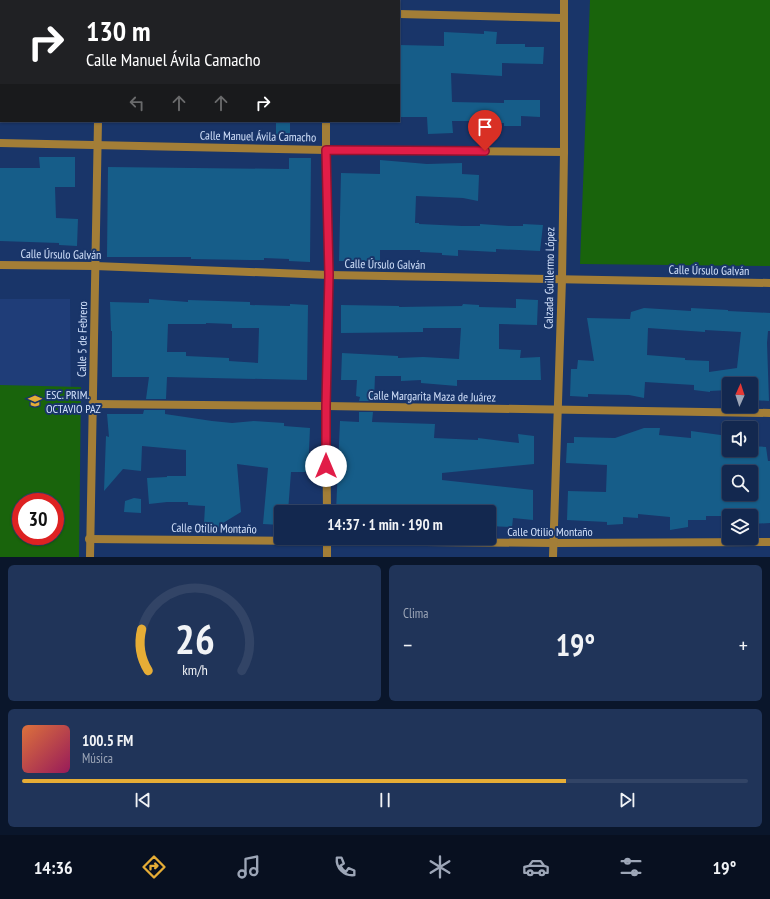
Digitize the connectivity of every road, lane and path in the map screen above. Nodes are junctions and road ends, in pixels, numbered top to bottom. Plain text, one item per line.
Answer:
1 (564, 0) edge
2 (400, 14) edge
3 (563, 18) junction
4 (98, 122) edge
5 (326, 122) edge
6 (0, 143) edge
7 (98, 145) junction
8 (326, 150) junction
9 (564, 152) junction
10 (0, 265) edge
11 (95, 266) junction
12 (329, 275) junction
13 (562, 279) junction
14 (770, 283) edge
15 (93, 404) junction
16 (326, 406) junction
17 (558, 410) junction
18 (770, 413) edge
19 (327, 505) edge
20 (90, 539) junction
21 (274, 540) edge
22 (496, 542) edge
23 (770, 542) edge
24 (553, 543) junction
25 (327, 545) edge
26 (90, 557) edge
27 (327, 557) edge
28 (553, 557) edge

1 - 3 street, Calzada Guillermo López
2 - 3 street
3 - 9 street, Calzada Guillermo López
4 - 7 street, Calle 5 de Febrero
5 - 8 street
6 - 7 street, Calle Manuel Ávila Camacho
7 - 8 street, Calle Manuel Ávila Camacho
7 - 11 street, Calle 5 de Febrero
8 - 9 street, Calle Manuel Ávila Camacho
8 - 12 street
9 - 13 street, Calzada Guillermo López
10 - 11 street, Calle Úrsulo Galván
11 - 12 street, Calle Úrsulo Galván
11 - 15 street, Calle 5 de Febrero
12 - 13 street, Calle Úrsulo Galván
12 - 16 street
13 - 14 street, Calle Úrsulo Galván
13 - 17 street, Calzada Guillermo López
15 - 16 street, Calle Margarita Maza de Juárez
15 - 20 street, Calle 5 de Febrero
16 - 17 street, Calle Margarita Maza de Juárez
16 - 19 street
17 - 18 street, Calle Margarita Maza de Juárez
17 - 24 street, Calzada Guillermo López
20 - 21 street, Calle Otilio Montaño
20 - 26 street, Calle 5 de Febrero
22 - 24 street, Calle Otilio Montaño
23 - 24 street, Calle Otilio Montaño
24 - 28 street, Calzada Guillermo López
25 - 27 street

